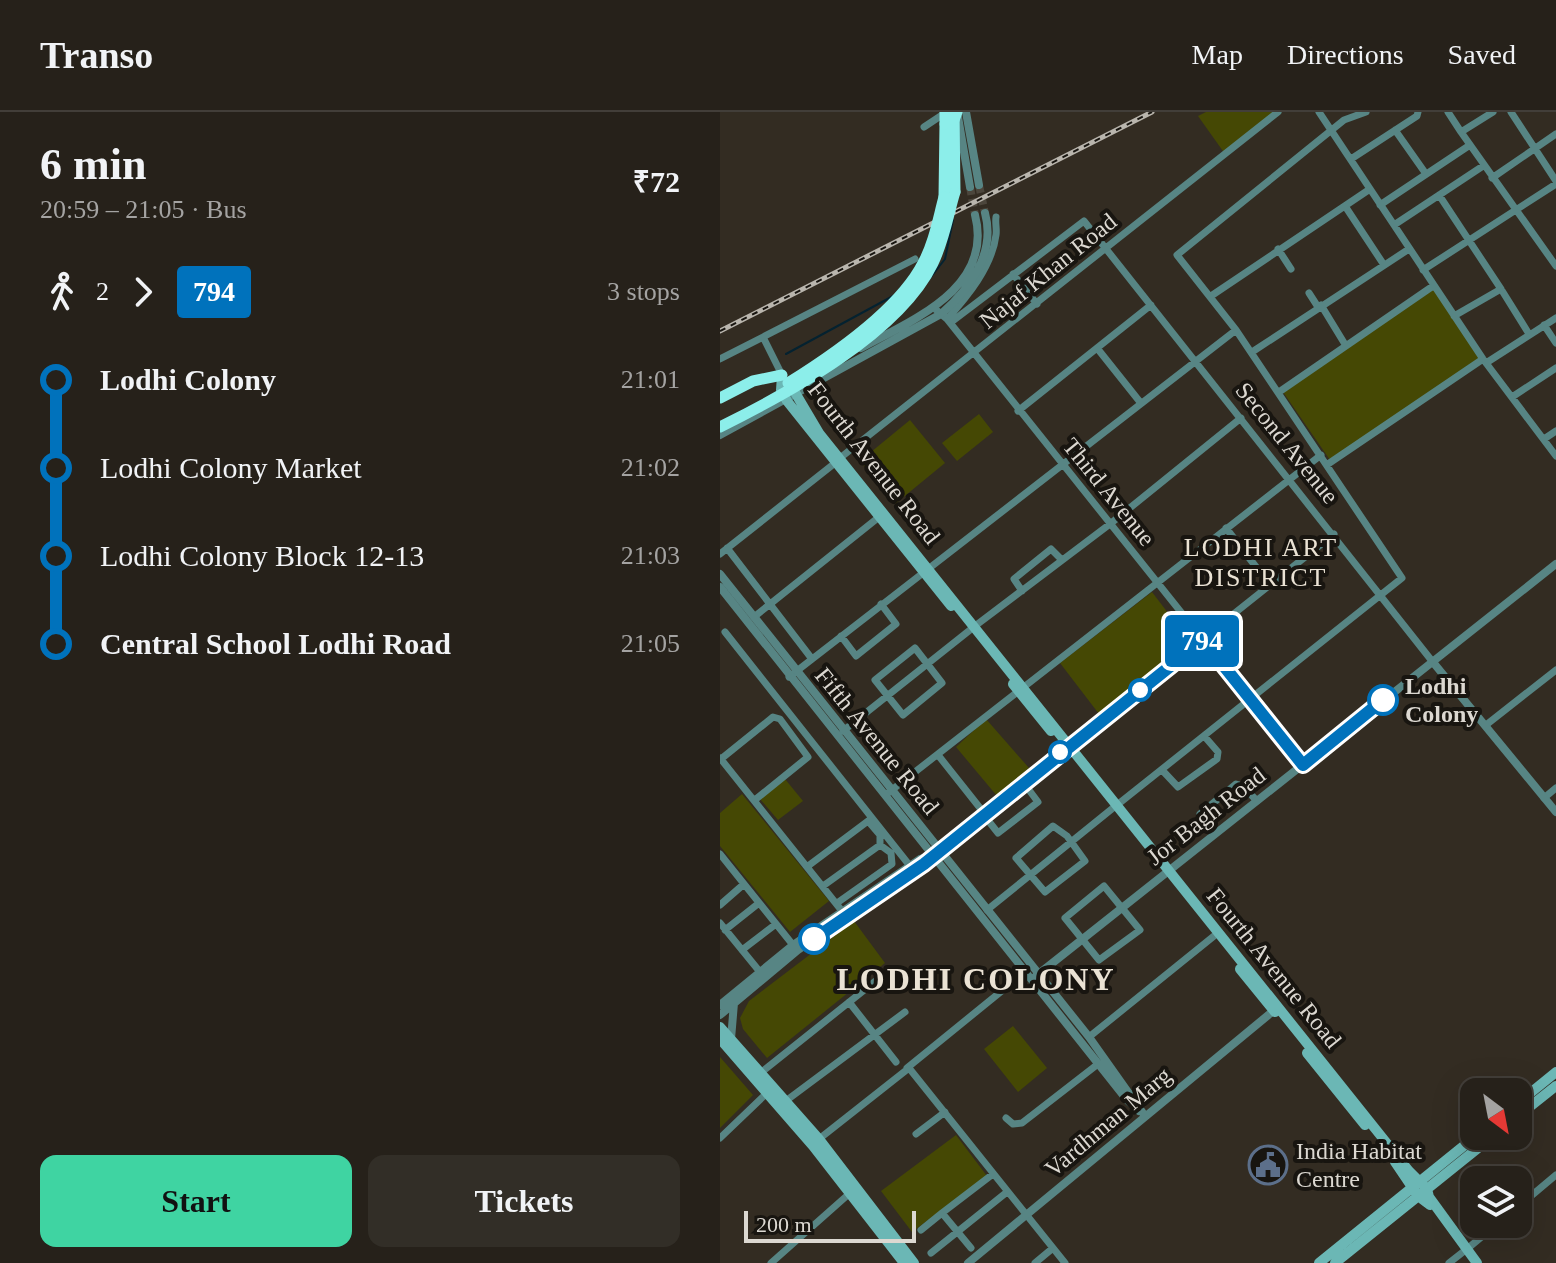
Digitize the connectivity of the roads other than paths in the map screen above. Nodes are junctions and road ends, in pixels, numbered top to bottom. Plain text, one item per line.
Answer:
1 (966, 112) edge
2 (1278, 112) edge
3 (1319, 112) edge
4 (1366, 112) edge
5 (1418, 112) edge
6 (1448, 112) edge
7 (1493, 112) edge
8 (1511, 112) edge
9 (952, 113) edge
10 (924, 127) dead end
11 (1395, 130) junction
12 (1332, 131) junction
13 (1461, 132) junction
14 (1556, 134) edge
15 (1470, 145) junction
16 (1534, 148) junction
17 (1351, 159) junction
18 (1483, 166) junction
19 (1426, 174) junction
20 (1492, 178) junction
21 (1556, 183) edge
22 (1370, 189) junction
23 (1439, 195) junction
24 (1380, 205) junction
25 (1345, 206) junction
26 (1514, 211) junction
27 (980, 214) tunnel mouth
28 (996, 217) tunnel mouth
29 (1394, 225) junction
30 (1470, 239) junction
31 (1107, 249) junction
32 (1278, 249) junction
33 (1409, 249) junction
34 (915, 259) dead end
35 (1384, 265) junction
36 (1556, 266) edge
37 (1291, 269) dead end
38 (1423, 270) junction
39 (1013, 274) junction
40 (1433, 286) junction
41 (1501, 289) junction
42 (1309, 293) dead end
43 (1211, 296) junction
44 (1037, 304) junction
45 (1151, 305) junction
46 (1319, 306) junction
47 (943, 316) junction
48 (1454, 316) junction
49 (1556, 318) edge
50 (1544, 325) junction
51 (1236, 330) junction
52 (1529, 334) junction
53 (763, 337) junction
54 (1556, 343) edge
55 (1346, 346) junction
56 (1097, 348) junction
57 (1252, 352) junction
58 (974, 355) junction
59 (720, 359) edge
60 (1194, 359) junction
61 (1484, 361) junction
62 (1556, 368) edge
63 (782, 375) junction
64 (1279, 392) junction
65 (789, 393) junction
66 (1512, 397) junction
67 (720, 398) edge
68 (1140, 402) junction
69 (1018, 411) junction
70 (1241, 418) junction
71 (720, 419) edge
72 (720, 427) edge
73 (1556, 431) edge
74 (720, 435) edge
75 (1544, 439) junction
76 (1321, 455) junction
77 (1556, 456) edge
78 (838, 461) junction
79 (1062, 463) junction
80 (1328, 464) junction
81 (1290, 479) junction
82 (879, 517) junction
83 (1110, 524) junction
84 (1226, 528) junction
85 (1334, 534) junction
86 (723, 551) edge
87 (1062, 560) junction
88 (1556, 564) edge
89 (925, 569) junction
90 (720, 574) edge
91 (1155, 583) junction
92 (1270, 585) junction
93 (720, 587) edge
94 (1022, 591) junction
95 (1381, 594) junction
96 (770, 604) junction
97 (881, 604) junction
98 (754, 617) junction
99 (972, 628) junction
100 (725, 632) dead end
101 (841, 636) junction
102 (1203, 640) junction
103 (812, 659) junction
104 (1432, 661) junction
105 (928, 663) junction
106 (1556, 670) edge
107 (792, 675) junction
108 (1020, 687) junction
109 (887, 696) junction
110 (1252, 701) junction
111 (1486, 725) junction
112 (843, 731) junction
113 (1205, 737) junction
114 (1067, 747) junction
115 (938, 755) junction
116 (721, 759) edge
117 (1303, 765) junction
118 (1162, 770) junction
119 (1023, 782) junction
120 (1556, 788) edge
121 (889, 793) junction
122 (1544, 798) junction
123 (756, 799) junction
124 (1257, 801) junction
125 (1115, 807) junction
126 (1556, 812) edge
127 (984, 814) junction
128 (1214, 834) junction
129 (1072, 841) junction
130 (880, 845) junction
131 (720, 854) edge
132 (933, 854) junction
133 (808, 866) junction
134 (910, 866) junction
135 (1167, 871) junction
136 (1029, 876) junction
137 (744, 884) junction
138 (823, 886) junction
139 (759, 903) junction
140 (720, 905) edge
141 (1122, 907) junction
142 (842, 910) junction
143 (987, 910) junction
144 (776, 924) junction
145 (723, 927) edge
146 (1214, 936) junction
147 (1081, 939) junction
148 (793, 945) junction
149 (742, 950) junction
150 (760, 972) junction
151 (1031, 975) junction
152 (878, 979) dead end
153 (728, 999) edge
154 (849, 1002) junction
155 (720, 1005) edge
156 (1276, 1009) junction
157 (905, 1012) dead end
158 (720, 1015) edge
159 (720, 1027) edge
160 (875, 1035) junction
161 (1089, 1037) junction
162 (724, 1041) edge
163 (896, 1062) dead end
164 (1098, 1064) junction
165 (907, 1068) junction
166 (763, 1071) junction
167 (1556, 1072) edge
168 (1556, 1086) edge
169 (768, 1092) junction
170 (1532, 1092) edge
171 (787, 1100) junction
172 (1532, 1105) edge
173 (945, 1112) junction
174 (1145, 1116) junction
175 (1006, 1118) dead end
176 (916, 1134) dead end
177 (720, 1138) edge
178 (819, 1139) junction
179 (1461, 1150) edge
180 (1473, 1150) edge
181 (993, 1174) junction
182 (1554, 1181) edge
183 (1419, 1188) junction
184 (850, 1192) junction
185 (1007, 1192) junction
186 (1532, 1197) edge
187 (942, 1213) junction
188 (1027, 1215) junction
189 (921, 1230) dead end
190 (957, 1232) junction
191 (1480, 1238) edge
192 (971, 1248) dead end
193 (1053, 1248) junction
194 (1465, 1250) junction
195 (931, 1253) dead end
196 (771, 1263) edge
197 (904, 1263) edge
198 (914, 1263) edge
199 (968, 1263) edge
200 (1035, 1263) edge
201 (1065, 1263) edge
202 (1319, 1263) edge
203 (1335, 1263) edge
204 (1449, 1263) edge
205 (1471, 1263) edge
206 (1477, 1263) edge

1 - 9 street
2 - 31 street, Najaf Khan Road
3 - 12 street
4 - 12 street
5 - 11 street
6 - 13 street
7 - 13 street
8 - 16 street
9 - 10 street
9 - 71 highway, bridge
9 - 72 highway, bridge
11 - 17 street
11 - 19 street
12 - 17 street
12 - 43 street
13 - 15 street
14 - 16 street
15 - 18 street
15 - 19 street
16 - 20 street
16 - 21 street
17 - 22 street
18 - 20 street
18 - 23 street
19 - 24 street
20 - 26 street
21 - 26 street
22 - 24 street
22 - 25 street
23 - 29 street
23 - 30 street
24 - 29 street
25 - 32 street
25 - 35 street
26 - 30 street
26 - 36 street
27 - 47 street
28 - 47 street
29 - 33 street
30 - 38 street
30 - 41 street
31 - 39 street, Second Avenue
31 - 44 street, Najaf Khan Road
31 - 45 street, Second Avenue
32 - 37 street
32 - 43 street
33 - 35 street
33 - 38 street
34 - 53 street
35 - 46 street
38 - 40 street
39 - 44 street
39 - 47 street
40 - 48 street
40 - 55 street
41 - 48 street
41 - 52 street
42 - 46 street
43 - 51 street
44 - 58 street, Najaf Khan Road
45 - 56 street
45 - 60 street, Second Avenue
46 - 55 street
46 - 57 street
47 - 58 street, Third Avenue
47 - 65 street
48 - 61 street
49 - 50 street
50 - 52 street
50 - 54 street
51 - 57 street
51 - 60 street
52 - 61 street
53 - 59 street
53 - 63 street
55 - 64 street
56 - 68 street
56 - 69 street
57 - 64 street
58 - 69 street, Third Avenue
58 - 78 street, Najaf Khan Road
60 - 68 street
60 - 70 street, Second Avenue
61 - 66 street
61 - 80 street
62 - 66 street
63 - 65 main road, Fourth Avenue Road
63 - 67 highway
64 - 76 street
65 - 74 street
65 - 78 main road, Fourth Avenue Road
66 - 75 street
68 - 79 street
69 - 79 street, Third Avenue
70 - 81 street, Second Avenue
70 - 83 street
73 - 75 street
75 - 77 street
76 - 80 street
76 - 81 street
78 - 82 main road, Fourth Avenue Road
78 - 86 street, Najaf Khan Road
78 - 89 main road, Fourth Avenue Road
79 - 83 street, Third Avenue
79 - 89 street
80 - 95 street
81 - 84 street
81 - 85 street, Second Avenue
82 - 89 main road, Fourth Avenue Road
82 - 96 street
83 - 87 street
83 - 91 street, Third Avenue
84 - 91 street
84 - 92 street
85 - 92 street
85 - 95 street, Second Avenue
86 - 96 street
87 - 94 street
87 - 94 street
88 - 104 street, Jor Bagh Road
89 - 97 street
89 - 99 main road, Fourth Avenue Road
90 - 98 street, Fifth Avenue Road
91 - 102 street, Third Avenue
91 - 108 street
92 - 102 street
93 - 107 street, Fifth Avenue Road
94 - 99 street
95 - 104 street, Second Avenue
95 - 110 street
96 - 98 street
96 - 103 street
97 - 101 street
97 - 101 street
98 - 107 street, Fifth Avenue Road
99 - 105 street
99 - 108 main road, Fourth Avenue Road
100 - 134 street
101 - 103 street
102 - 110 street, Third Avenue
102 - 114 street
103 - 107 street
104 - 111 street, Second Avenue
104 - 117 street, Jor Bagh Road
105 - 109 street
105 - 109 street
105 - 109 street
106 - 111 street
107 - 112 street, Fifth Avenue Road
107 - 121 street, Fifth Avenue Road
108 - 114 main road, Fourth Avenue Road
108 - 115 street
109 - 112 street
110 - 113 street
110 - 117 street, Third Avenue
111 - 122 street, Second Avenue
112 - 121 street, Fifth Avenue Road
113 - 118 street
113 - 118 street
114 - 119 street
114 - 125 main road, Fourth Avenue Road
115 - 121 street
115 - 127 street
116 - 123 street
116 - 123 street
117 - 124 street, Jor Bagh Road
118 - 125 street
119 - 127 street
119 - 127 street
120 - 122 street
121 - 132 street, Fifth Avenue Road
122 - 126 street, Second Avenue
123 - 133 street
124 - 128 street, Jor Bagh Road
124 - 128 street
125 - 129 street
125 - 135 main road, Fourth Avenue Road
127 - 132 street
128 - 135 street, Jor Bagh Road
129 - 136 street
129 - 136 street
129 - 136 street
130 - 133 street
130 - 138 street
130 - 142 street
131 - 137 street
132 - 134 street
132 - 142 street
132 - 143 street, Fifth Avenue Road
132 - 151 street, Fifth Avenue Road
133 - 138 street
134 - 142 street
135 - 141 street, Jor Bagh Road
135 - 146 main road, Fourth Avenue Road
135 - 156 main road, Fourth Avenue Road
136 - 143 street
137 - 139 street
137 - 140 street
138 - 142 street
139 - 144 street
139 - 145 street
141 - 147 street, Jor Bagh Road
141 - 147 street
141 - 147 street
142 - 148 street
142 - 153 street
143 - 151 street, Fifth Avenue Road
144 - 148 street
144 - 149 street
145 - 149 street
146 - 156 main road, Fourth Avenue Road
146 - 161 street
147 - 151 street, Jor Bagh Road
148 - 150 street
149 - 150 street
150 - 153 street
151 - 161 street, Fifth Avenue Road
151 - 164 street, Fifth Avenue Road
151 - 165 street
152 - 154 street
153 - 155 street
153 - 158 street
153 - 162 street
154 - 160 street
154 - 166 street
156 - 174 street, Vardhman Marg
156 - 183 main road, Fourth Avenue Road
157 - 160 street
159 - 162 main road
160 - 163 street
160 - 171 street
161 - 174 street, Fifth Avenue Road
162 - 166 main road
162 - 169 main road
164 - 174 street, Fifth Avenue Road
164 - 175 street
165 - 173 street
165 - 178 street
166 - 171 main road
167 - 170 main road
168 - 172 main road
169 - 177 street
169 - 184 main road
171 - 178 main road
173 - 176 street
173 - 181 street
174 - 188 street, Vardhman Marg
178 - 198 main road
179 - 183 main road
180 - 183 main road
181 - 185 street
181 - 187 street
182 - 186 street
183 - 194 main road, Fourth Avenue Road
183 - 202 main road
183 - 203 main road
184 - 196 street
184 - 197 main road
185 - 188 street
185 - 190 street
187 - 189 street
187 - 190 street
188 - 193 street
188 - 199 street, Vardhman Marg
190 - 192 street
190 - 195 street
191 - 194 street
193 - 200 street
193 - 201 street
194 - 204 street
194 - 205 main road
194 - 206 main road

